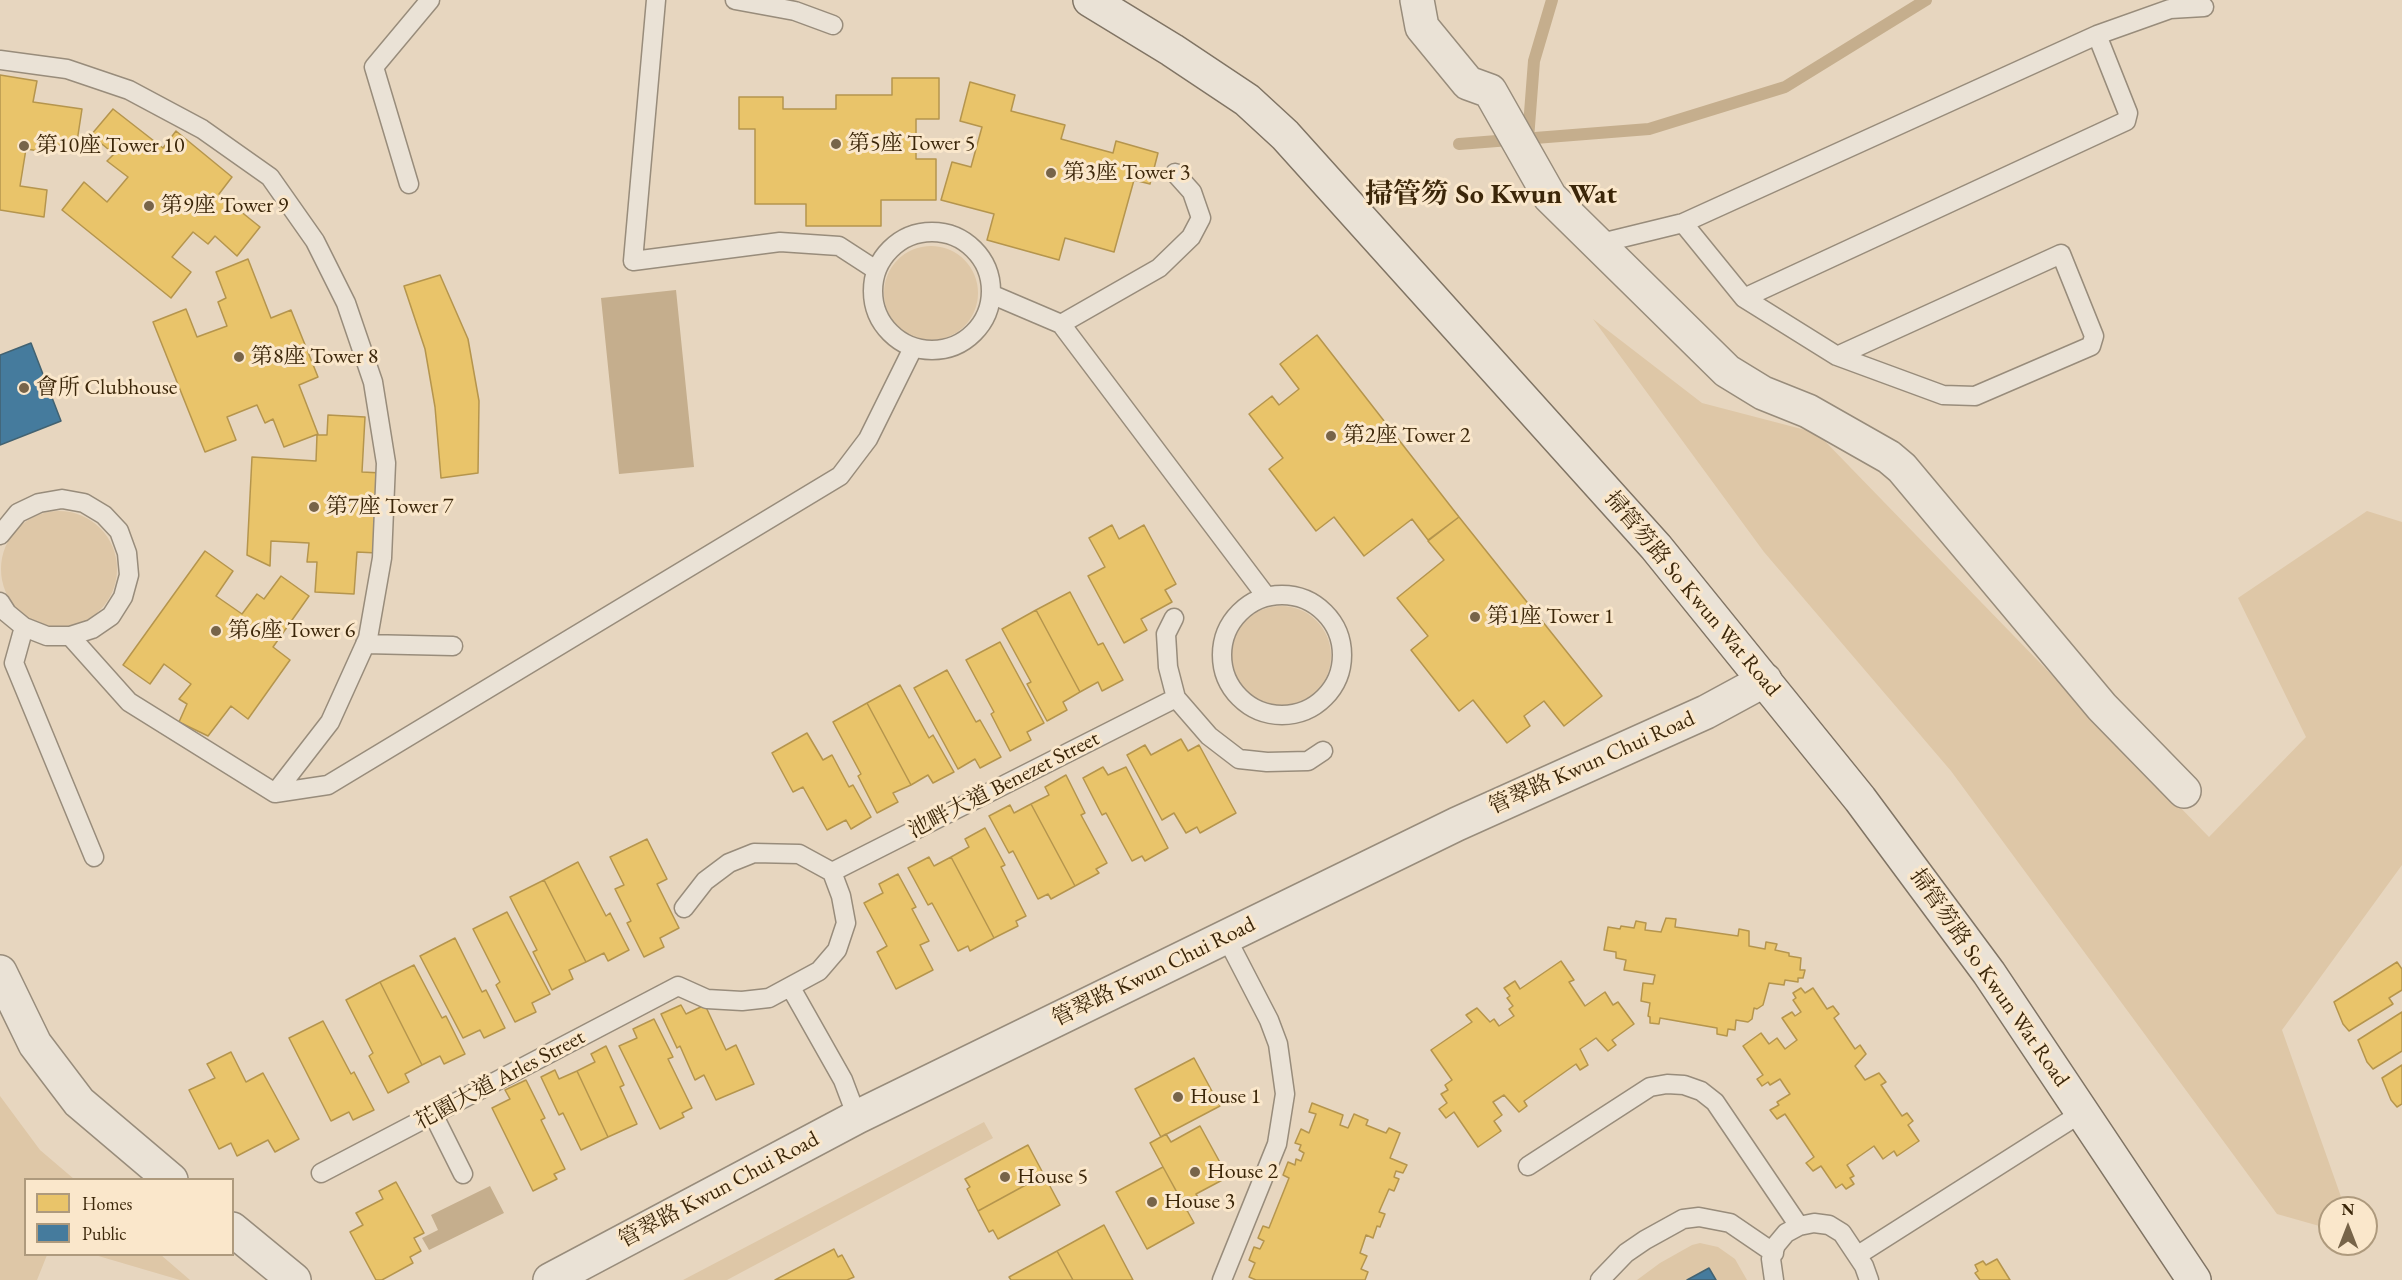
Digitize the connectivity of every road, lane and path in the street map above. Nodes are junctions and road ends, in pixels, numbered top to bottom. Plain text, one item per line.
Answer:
1 (430, 0) edge
2 (656, 0) edge
3 (735, 0) edge
4 (1090, 0) edge
5 (1417, 0) edge
6 (2204, 7) dead end
7 (833, 26) dead end
8 (2097, 35) junction
9 (0, 60) edge
10 (1175, 173) dead end
11 (410, 184) dead end
12 (1683, 223) junction
13 (1597, 244) junction
14 (876, 270) junction
15 (993, 295) junction
16 (1744, 298) junction
17 (1061, 324) junction
18 (913, 348) junction
19 (1837, 356) junction
20 (0, 535) edge
21 (1266, 596) junction
22 (0, 602) edge
23 (1174, 618) dead end
24 (24, 627) junction
25 (70, 636) junction
26 (365, 644) junction
27 (453, 646) dead end
28 (1765, 680) junction
29 (1176, 698) junction
30 (1323, 752) dead end
31 (2184, 791) dead end
32 (275, 793) junction
33 (94, 857) dead end
34 (832, 872) junction
35 (684, 908) dead end
36 (1226, 937) junction
37 (0, 972) edge
38 (791, 988) junction
39 (2083, 1112) junction
40 (433, 1114) junction
41 (857, 1117) junction
42 (1528, 1166) dead end
43 (321, 1173) dead end
44 (463, 1174) dead end
45 (170, 1178) edge
46 (1799, 1226) junction
47 (234, 1231) edge
48 (1774, 1253) junction
49 (1858, 1255) junction
50 (294, 1280) edge
51 (550, 1280) edge
52 (1222, 1280) edge
53 (1600, 1280) edge
54 (1774, 1280) edge
55 (1869, 1280) edge
56 (2194, 1280) edge

1 - 11 lane
2 - 14 lane
3 - 7 lane
4 - 28 street, 掃管笏路 So Kwun Wat Road
5 - 13 street
6 - 8 lane
8 - 12 lane
8 - 16 lane
9 - 26 lane
10 - 17 lane
12 - 13 lane
12 - 16 lane
13 - 31 street
14 - 15 lane
14 - 18 lane
15 - 17 lane
15 - 18 lane
16 - 19 lane
17 - 21 lane
18 - 32 lane
19 - 19 lane
20 - 25 lane
21 - 21 lane
22 - 24 lane
23 - 29 lane
24 - 25 lane
24 - 33 lane
25 - 32 lane
26 - 27 lane
26 - 32 lane
28 - 36 street, 管翠路 Kwun Chui Road
28 - 39 street, 掃管笏路 So Kwun Wat Road
29 - 30 lane
29 - 34 lane, 池畔大道 Benezet Street
34 - 35 lane
34 - 38 lane
36 - 41 street, 管翠路 Kwun Chui Road
36 - 52 lane
37 - 45 street
38 - 40 lane, 花園大道 Arles Street
38 - 41 lane
39 - 49 lane
39 - 56 street, 掃管笏路 So Kwun Wat Road
40 - 43 lane, 花園大道 Arles Street
40 - 44 lane
41 - 51 street, 管翠路 Kwun Chui Road
42 - 46 lane
46 - 48 lane
46 - 49 lane
47 - 50 street
48 - 53 lane
48 - 54 lane
49 - 55 lane

